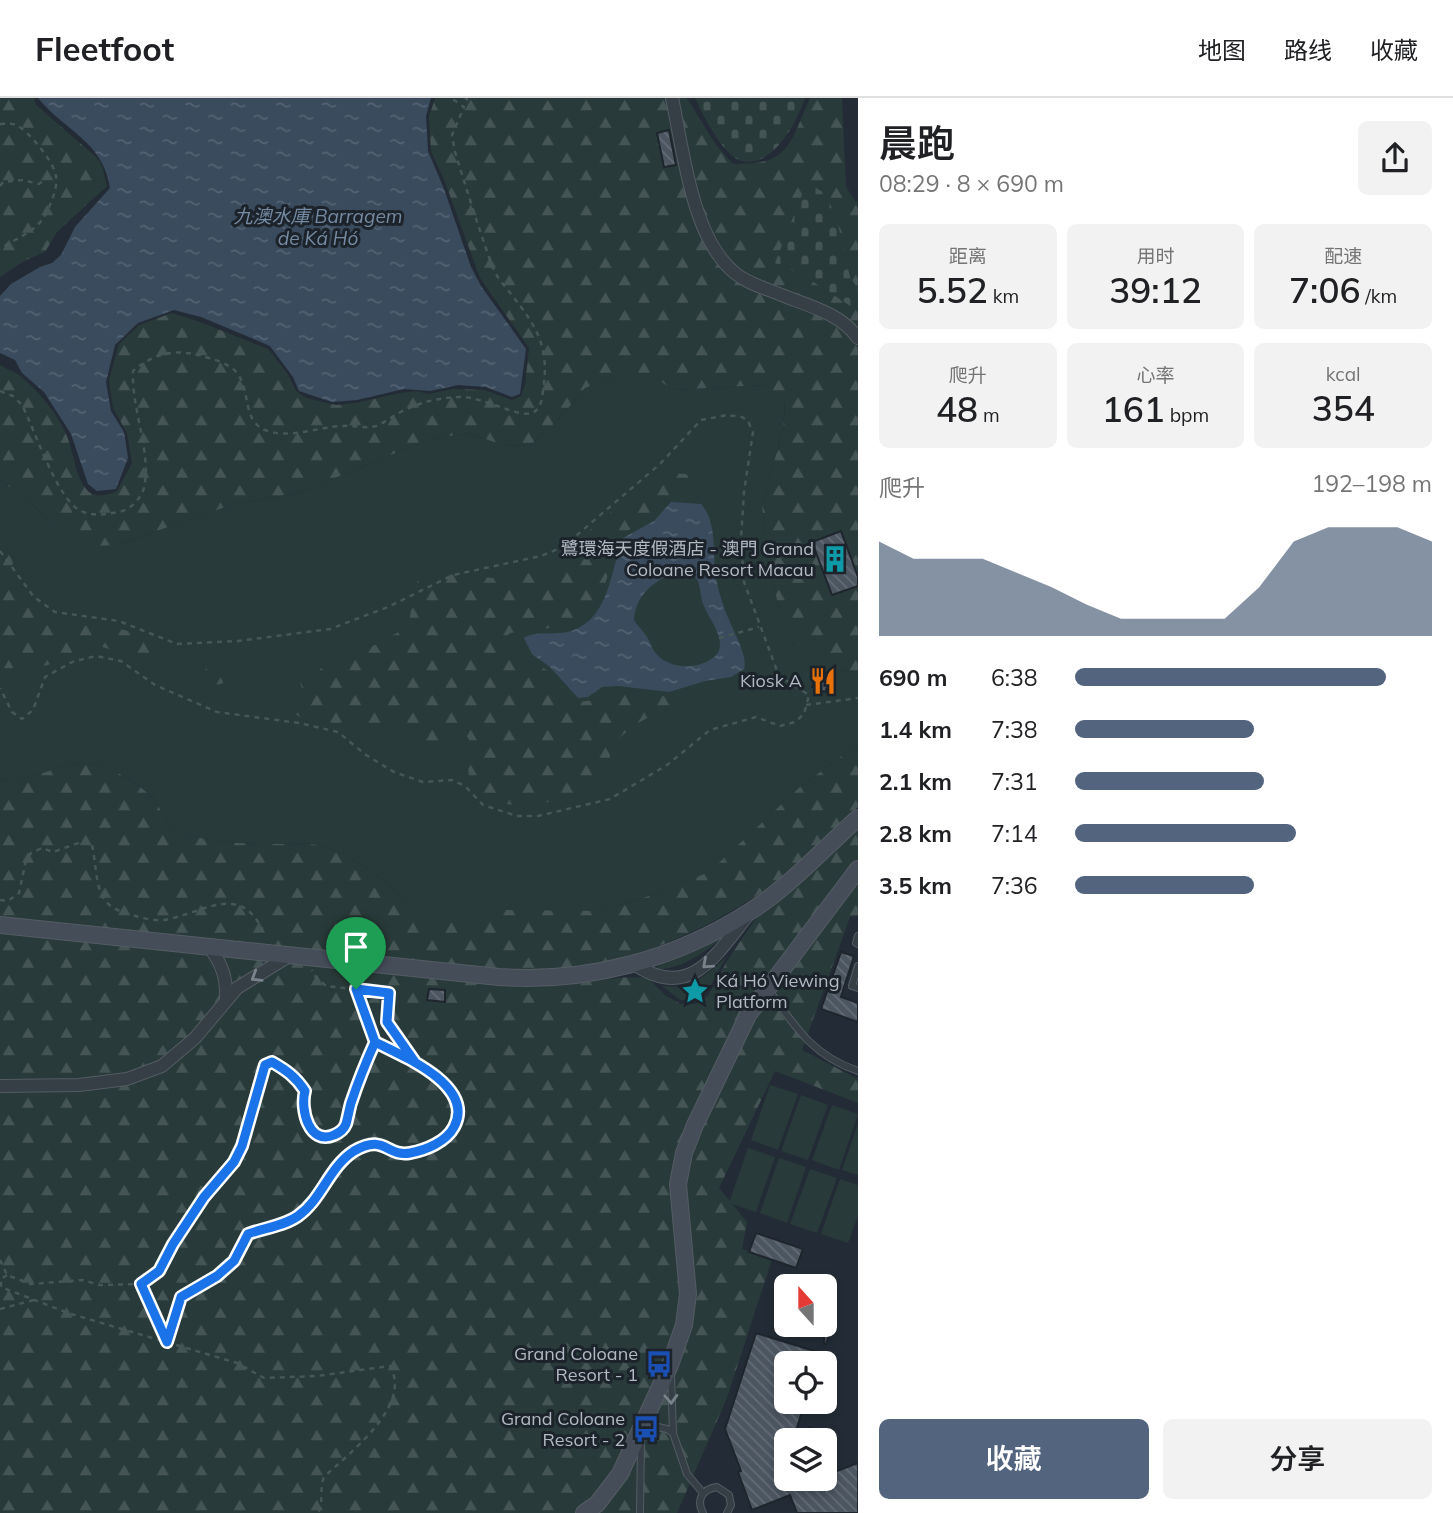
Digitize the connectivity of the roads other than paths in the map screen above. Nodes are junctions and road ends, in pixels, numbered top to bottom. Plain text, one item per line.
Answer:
1 (672, 98) edge
2 (858, 338) edge
3 (858, 818) edge
4 (858, 869) edge
5 (750, 912) junction
6 (0, 925) edge
7 (858, 936) edge
8 (858, 944) edge
9 (210, 948) junction
10 (289, 956) junction
11 (634, 964) junction
12 (858, 966) edge
13 (768, 988) junction
14 (858, 988) edge
15 (226, 1002) junction
16 (858, 1071) edge
17 (0, 1086) edge
18 (670, 1365) junction
19 (644, 1424) junction
20 (673, 1433) junction
21 (703, 1493) junction
22 (584, 1513) edge
23 (640, 1513) edge
24 (703, 1513) edge
25 (727, 1513) edge

1 - 2 street
3 - 5 main road
4 - 13 main road
5 - 11 main road
5 -> 11 street
6 - 9 main road
7 - 8 lane
9 - 10 main road
9 - 15 street
10 - 11 main road
10 -> 15 street
12 - 14 lane
13 - 16 lane
13 - 18 main road
15 - 17 street
18 - 19 main road
18 -> 20 lane
19 - 20 lane
19 - 22 main road
19 - 23 lane
20 - 21 lane
21 - 24 lane
21 - 25 lane

